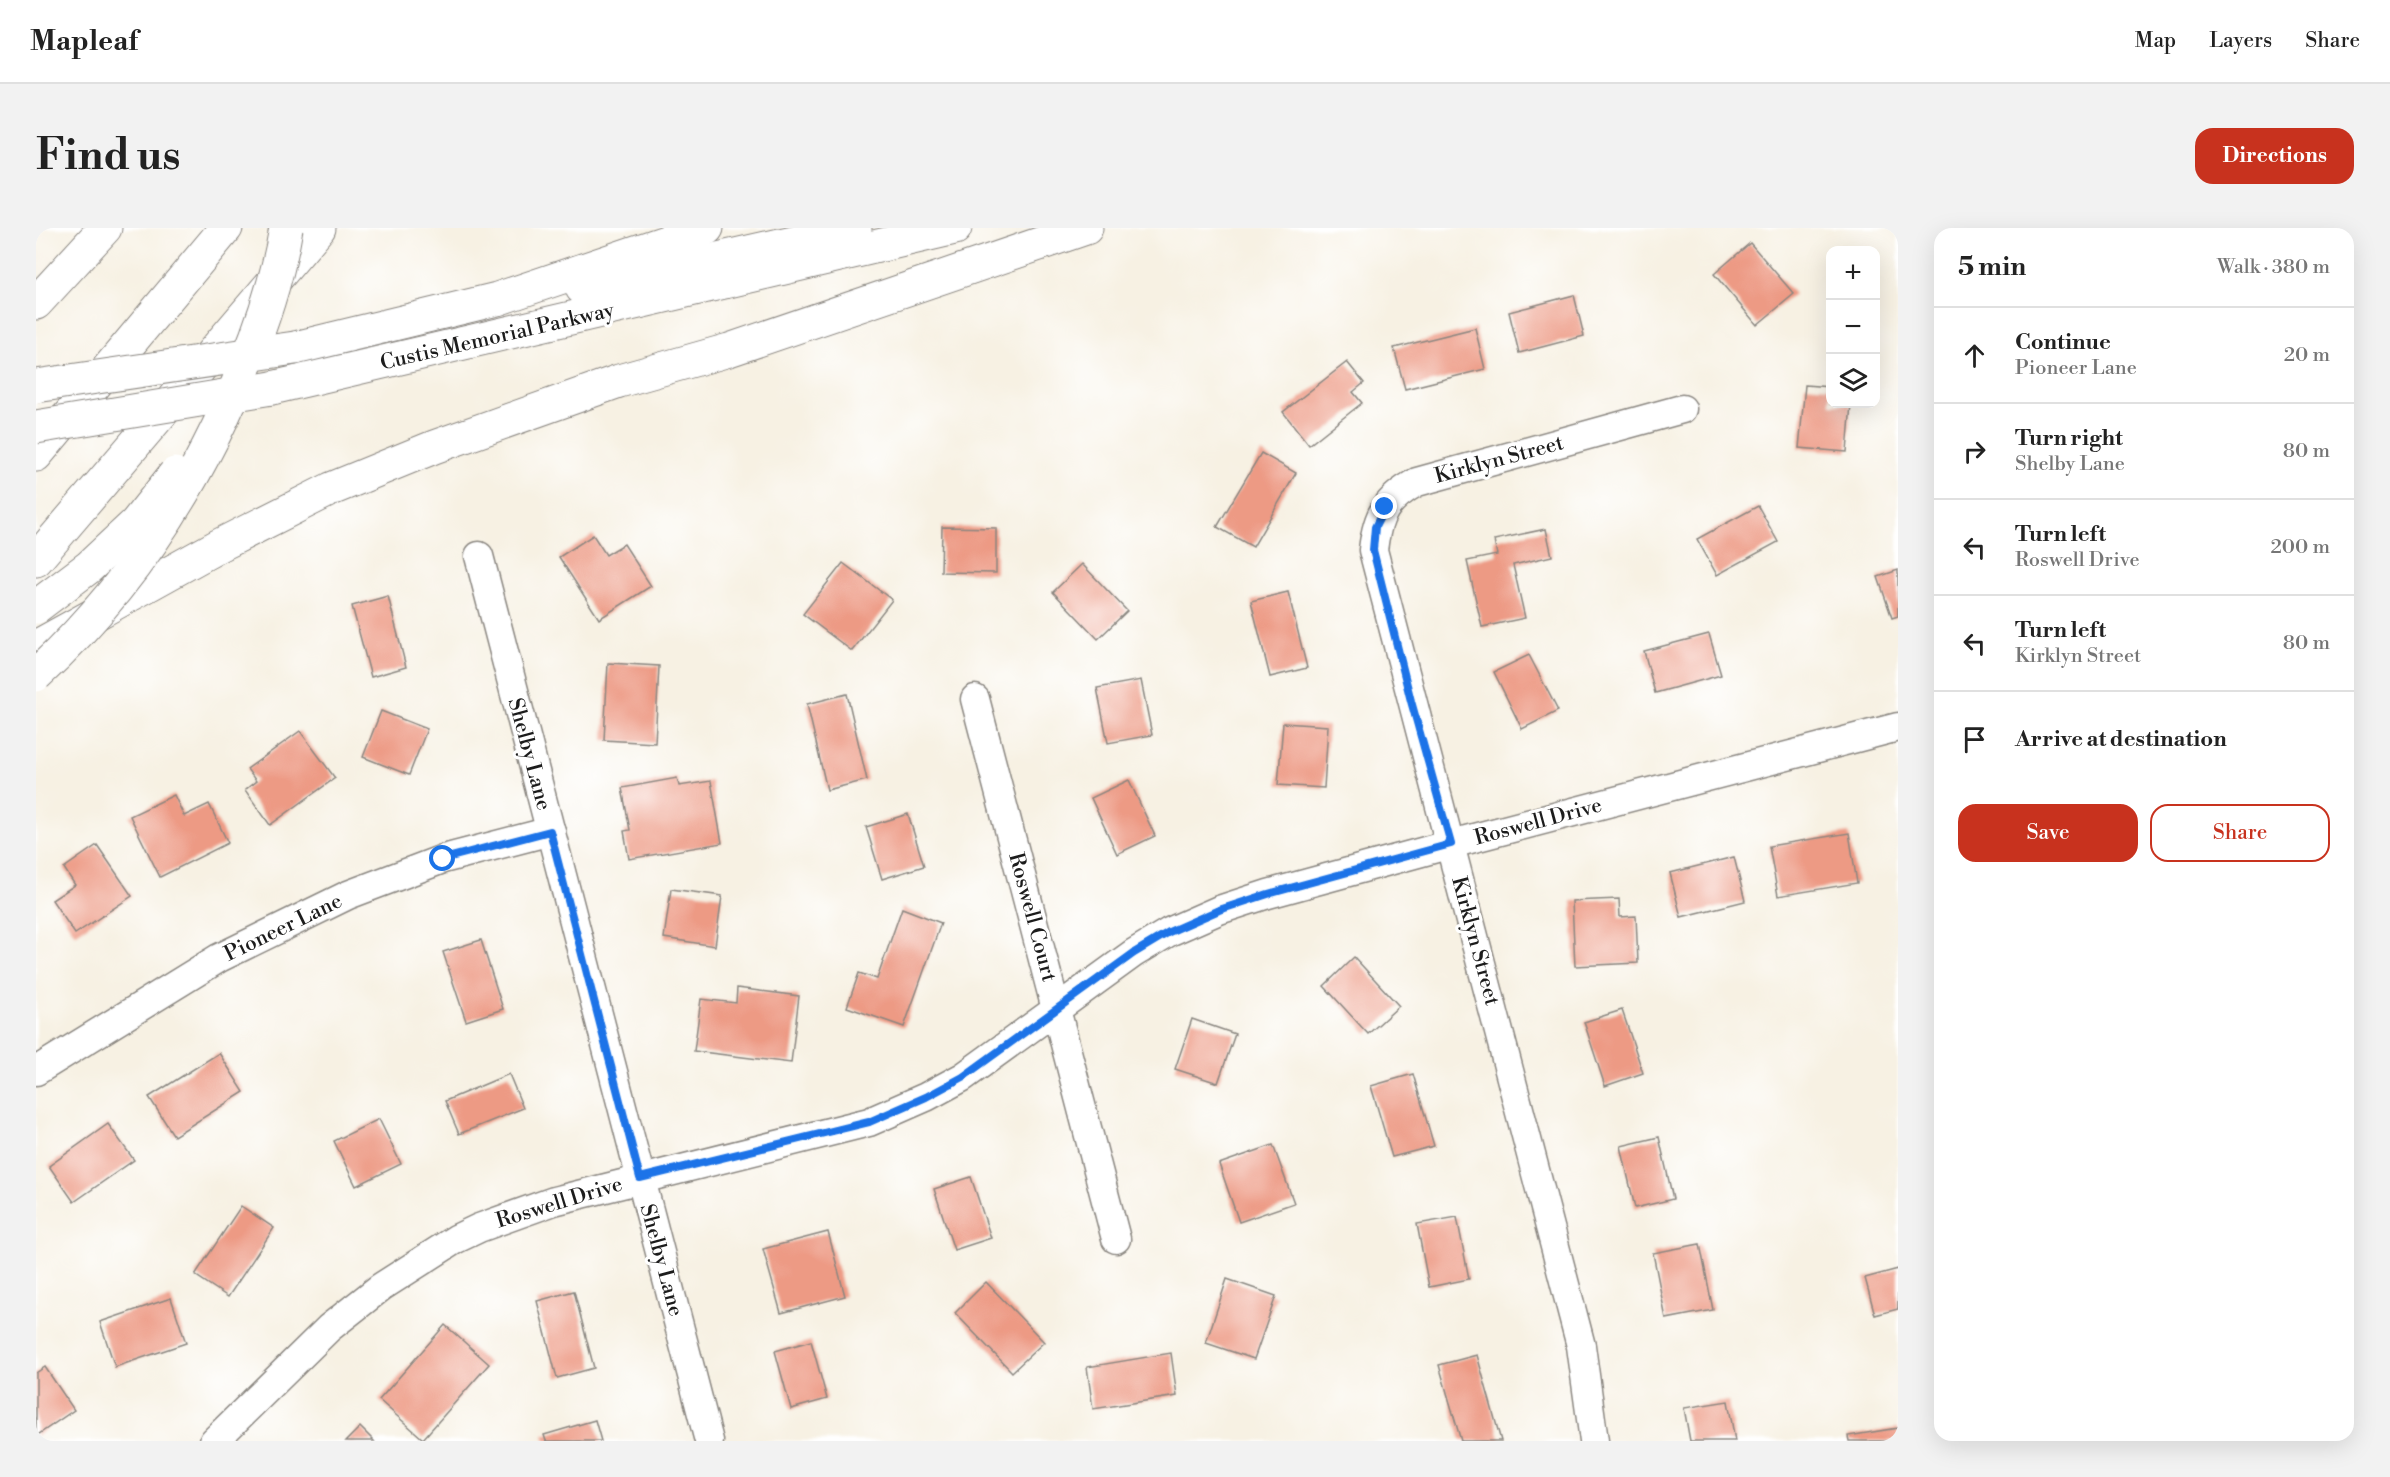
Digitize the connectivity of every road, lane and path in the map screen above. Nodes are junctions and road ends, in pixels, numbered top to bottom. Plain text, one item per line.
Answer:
1 (105, 228) edge
2 (226, 228) edge
3 (286, 228) edge
4 (319, 228) edge
5 (707, 228) edge
6 (855, 228) edge
7 (955, 228) edge
8 (1086, 228) edge
9 (497, 299) junction
10 (36, 303) edge
11 (36, 386) edge
12 (235, 390) junction
13 (1682, 409) dead end
14 (36, 427) edge
15 (36, 455) edge
16 (478, 556) dead end
17 (36, 560) edge
18 (36, 607) edge
19 (36, 648) edge
20 (36, 675) edge
21 (975, 699) dead end
22 (1898, 727) edge
23 (550, 831) junction
24 (1451, 844) junction
25 (1057, 1009) junction
26 (36, 1071) edge
27 (640, 1178) junction
28 (1116, 1239) dead end
29 (214, 1441) edge
30 (709, 1441) edge
31 (1594, 1441) edge

1 - 10 highway
2 - 15 highway
3 - 12 highway, bridge
4 - 17 highway
5 - 9 highway
6 - 9 highway
7 - 14 highway, Custis Memorial Parkway, bridge
8 - 19 highway
9 - 11 highway, bridge
12 - 18 highway, bridge
12 - 20 highway, bridge
13 - 24 street, Kirklyn Street
16 - 23 street, Shelby Lane
21 - 25 street, Roswell Court
22 - 24 street, Roswell Drive
23 - 26 street, Pioneer Lane
23 - 27 street, Shelby Lane
24 - 25 street, Roswell Drive
24 - 31 street, Kirklyn Street
25 - 27 street, Roswell Drive
25 - 28 street, Roswell Court
27 - 29 street, Roswell Drive
27 - 30 street, Shelby Lane

